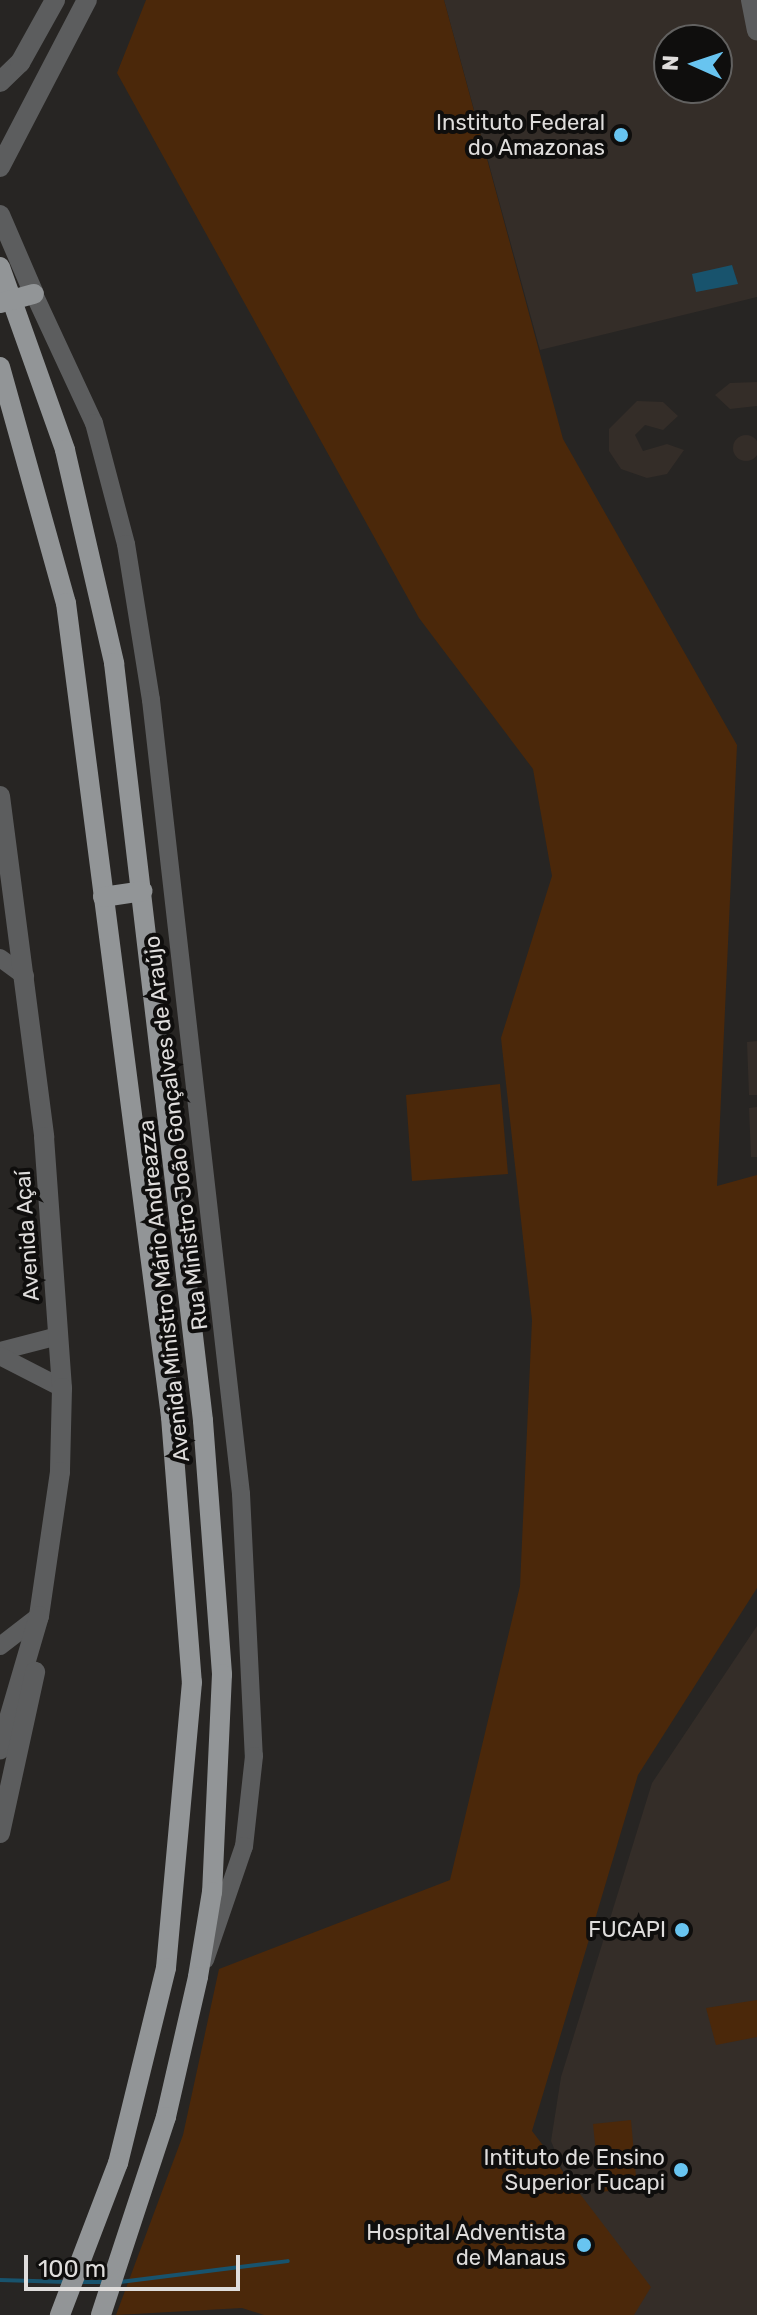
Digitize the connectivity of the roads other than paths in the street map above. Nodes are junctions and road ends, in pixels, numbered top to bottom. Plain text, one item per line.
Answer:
1 (55, 0) edge
2 (87, 0) edge
3 (751, 0) edge
4 (757, 30) edge
5 (20, 63) junction
6 (0, 82) edge
7 (42, 84) junction
8 (0, 167) edge
9 (0, 215) edge
10 (0, 267) edge
11 (17, 300) edge
12 (0, 367) edge
13 (0, 796) edge
14 (5, 862) edge
15 (143, 891) junction
16 (103, 897) junction
17 (0, 958) edge
18 (25, 976) junction
19 (58, 1336) junction
20 (0, 1354) edge
21 (62, 1388) junction
22 (39, 1616) junction
23 (0, 1646) edge
24 (12, 1707) edge
25 (0, 1749) edge
26 (0, 1833) edge
27 (198, 1977) junction
28 (60, 2315) edge
29 (101, 2315) edge

1 - 5 street
2 - 7 street
3 - 4 street
5 - 6 street
5 - 7 street
7 - 8 street
9 - 11 street, Avenida Ministro Mário Andreazza
10 - 11 main road, Avenida Ministro Mário Andreazza
11 - 15 main road, Avenida Ministro Mário Andreazza
11 - 27 street, Rua Ministro João Gonçalves de Araújo
12 - 16 main road, Avenida Ministro Mário Andreazza
13 - 14 street, Avenida Açaí
14 - 18 street, Avenida Açaí
15 - 16 main road
15 - 27 main road, Avenida Ministro Mário Andreazza
16 - 28 main road, Avenida Ministro Mário Andreazza
17 - 18 street
18 - 19 street, Avenida Açaí
19 - 20 street
19 - 21 street, Avenida Açaí
20 - 21 street
21 - 22 street, Avenida Açaí
21 - 24 street, Avenida Açaí
22 - 23 street
22 - 24 street, Avenida Açaí
24 - 25 street, Avenida Açaí
24 - 26 street, Avenida Açaí
27 - 29 main road, Avenida Ministro Mário Andreazza

